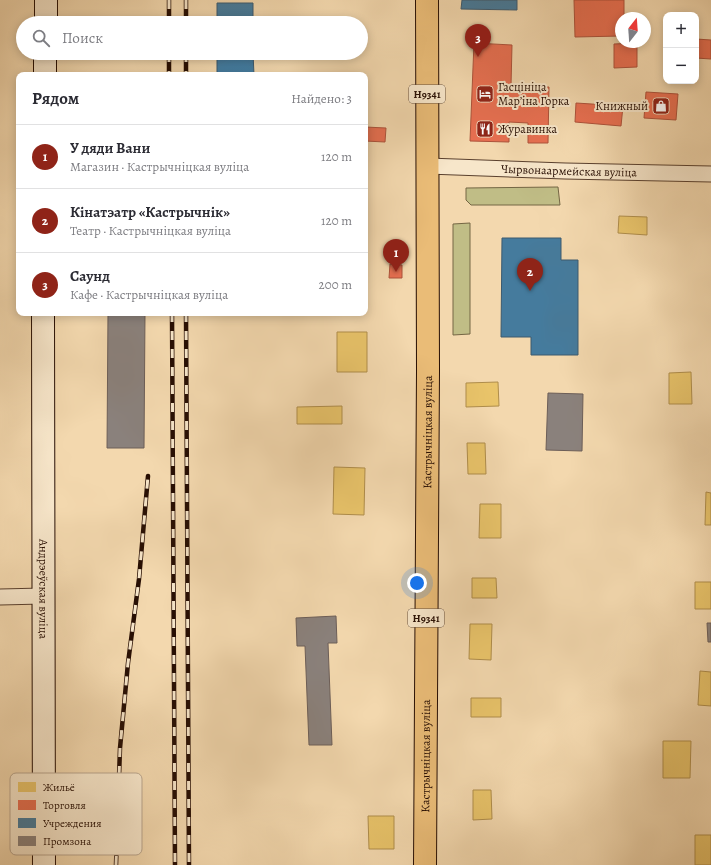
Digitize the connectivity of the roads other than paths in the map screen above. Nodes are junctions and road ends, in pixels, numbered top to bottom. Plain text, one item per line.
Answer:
1 (45, 0) edge
2 (427, 0) edge
3 (46, 16) edge
4 (45, 60) edge
5 (45, 72) edge
6 (428, 166) junction
7 (711, 174) edge
8 (43, 316) edge
9 (43, 596) junction
10 (0, 597) edge
11 (44, 773) edge
12 (44, 855) edge
13 (44, 865) edge
14 (425, 865) edge

1 - 3 main road
2 - 6 main road, Кастрычніцкая вуліца / Н9341
4 - 5 main road
6 - 7 street, Чырвонаармейская вуліца
6 - 14 main road, Кастрычніцкая вуліца / Н9341
8 - 9 main road, Андрэеўская вуліца
9 - 10 street
9 - 11 main road, Андрэеўская вуліца
12 - 13 main road, Андрэеўская вуліца

